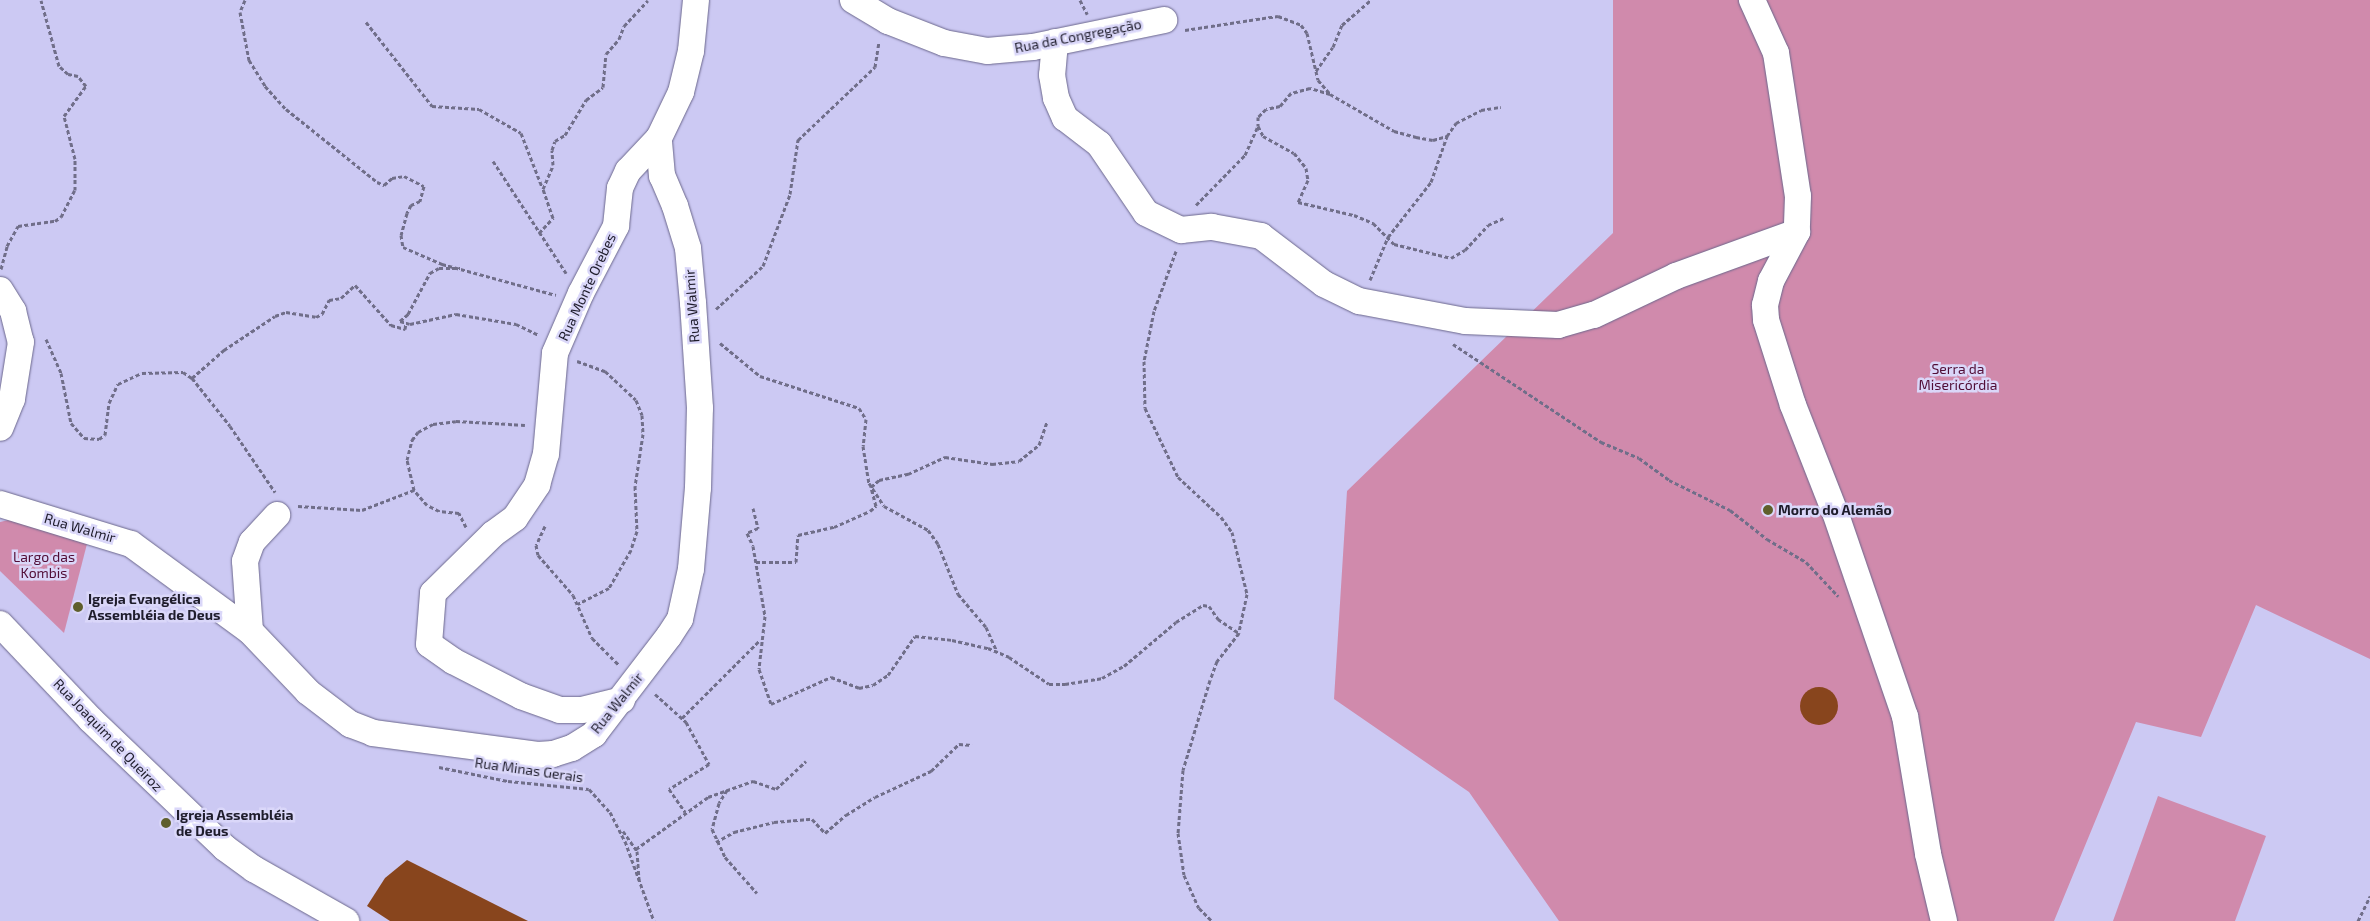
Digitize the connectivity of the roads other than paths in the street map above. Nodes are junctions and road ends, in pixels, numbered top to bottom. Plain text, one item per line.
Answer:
1 (696, 0) edge
2 (853, 0) edge
3 (1752, 0) edge
4 (1164, 20) road end
5 (1055, 42) junction
6 (659, 138) junction
7 (1798, 232) junction
8 (0, 290) edge
9 (0, 428) edge
10 (0, 504) edge
11 (280, 511) road end
12 (0, 624) edge
13 (250, 631) junction
14 (632, 686) junction
15 (346, 921) edge
16 (1944, 921) edge

1 - 6 street
2 - 5 street, Rua da Congregação
3 - 7 street
4 - 5 street, Rua da Congregação
5 - 7 street
6 - 14 street, Rua Walmir
6 - 14 street, Rua Monte Orebes
7 - 16 street
8 - 9 street
10 - 13 street, Rua Walmir
11 - 13 street
12 - 15 street, Rua Joaquim de Queiroz
13 - 14 street, Rua Walmir

